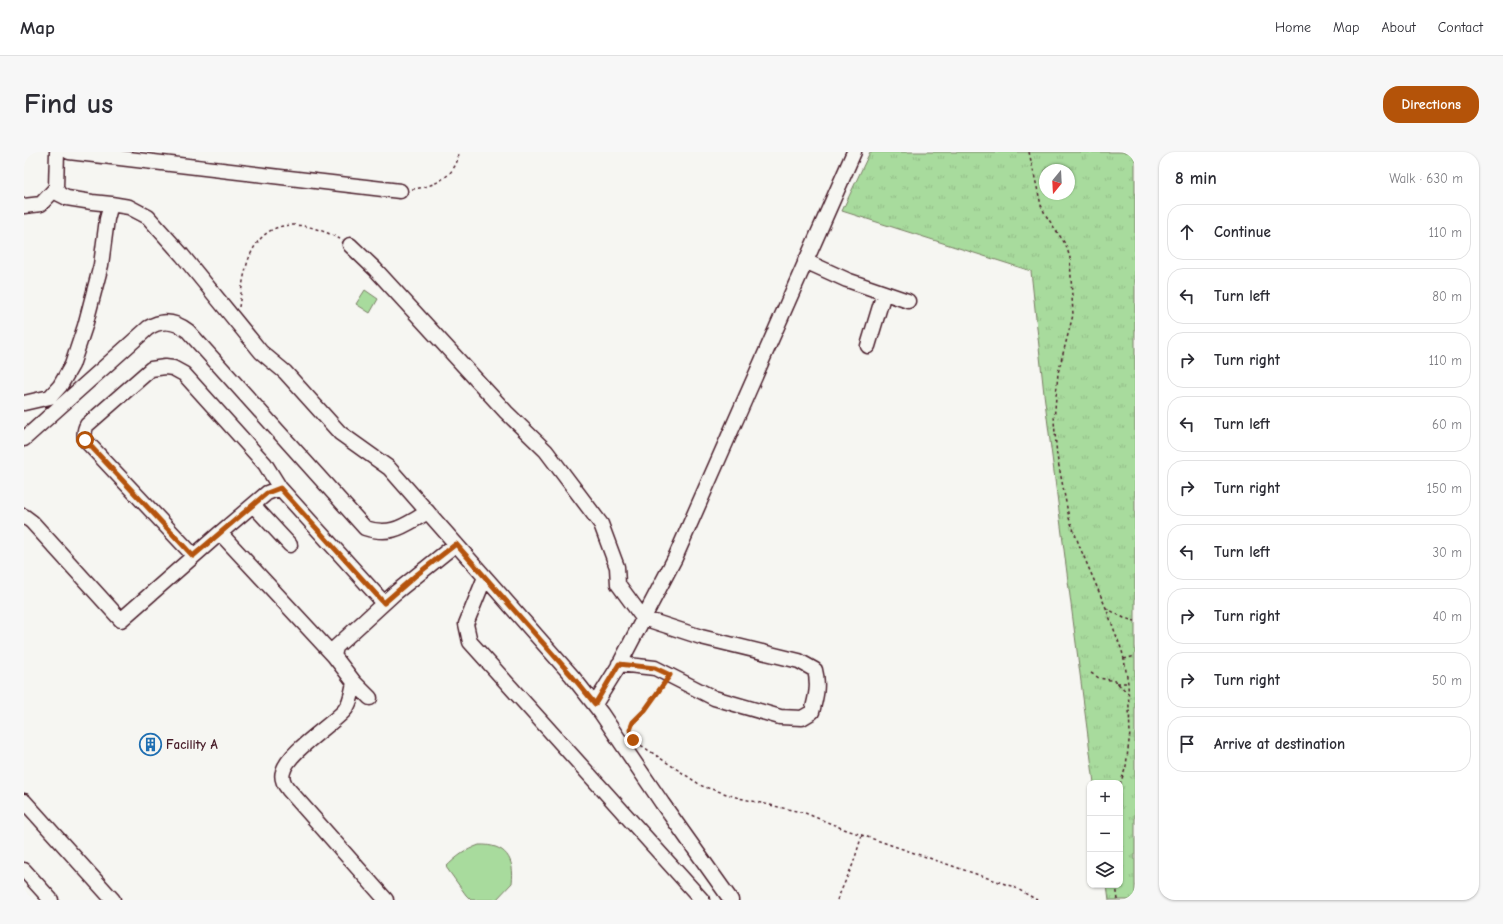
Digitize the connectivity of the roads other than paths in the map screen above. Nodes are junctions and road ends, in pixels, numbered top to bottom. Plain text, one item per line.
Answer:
1 (58, 152) edge
2 (69, 152) edge
3 (854, 152) edge
4 (56, 188) junction
5 (400, 191) road end
6 (111, 204) junction
7 (24, 206) edge
8 (350, 245) road end
9 (805, 261) junction
10 (884, 293) junction
11 (908, 301) dead end
12 (868, 346) dead end
13 (24, 403) edge
14 (24, 439) edge
15 (280, 488) junction
16 (253, 505) junction
17 (428, 512) junction
18 (24, 516) edge
19 (220, 533) junction
20 (456, 544) junction
21 (290, 545) dead end
22 (193, 556) junction
23 (485, 577) junction
24 (384, 603) junction
25 (643, 618) junction
26 (334, 656) junction
27 (619, 664) junction
28 (354, 682) junction
29 (370, 698) dead end
30 (595, 704) junction
31 (24, 801) edge
32 (24, 870) edge
33 (51, 900) edge
34 (113, 900) edge
35 (386, 900) edge
36 (702, 900) edge
37 (731, 900) edge

1 - 4 lane
2 - 5 lane
3 - 9 lane
4 - 6 lane
4 - 7 lane
6 - 13 lane
6 - 17 lane
8 - 25 lane
9 - 10 lane
9 - 25 lane
10 - 11 lane
10 - 12 lane
14 - 17 lane
15 - 16 lane
15 - 22 lane
15 - 24 lane
16 - 19 lane
16 - 21 lane
17 - 20 lane
18 - 22 lane
19 - 22 lane
19 - 26 lane
20 - 23 lane
20 - 24 lane
23 - 30 lane
23 - 36 lane
24 - 26 lane
25 - 27 lane
25 - 27 lane
26 - 28 lane
27 - 30 lane
28 - 29 lane
28 - 35 lane
30 - 37 lane
31 - 34 lane
32 - 33 lane

